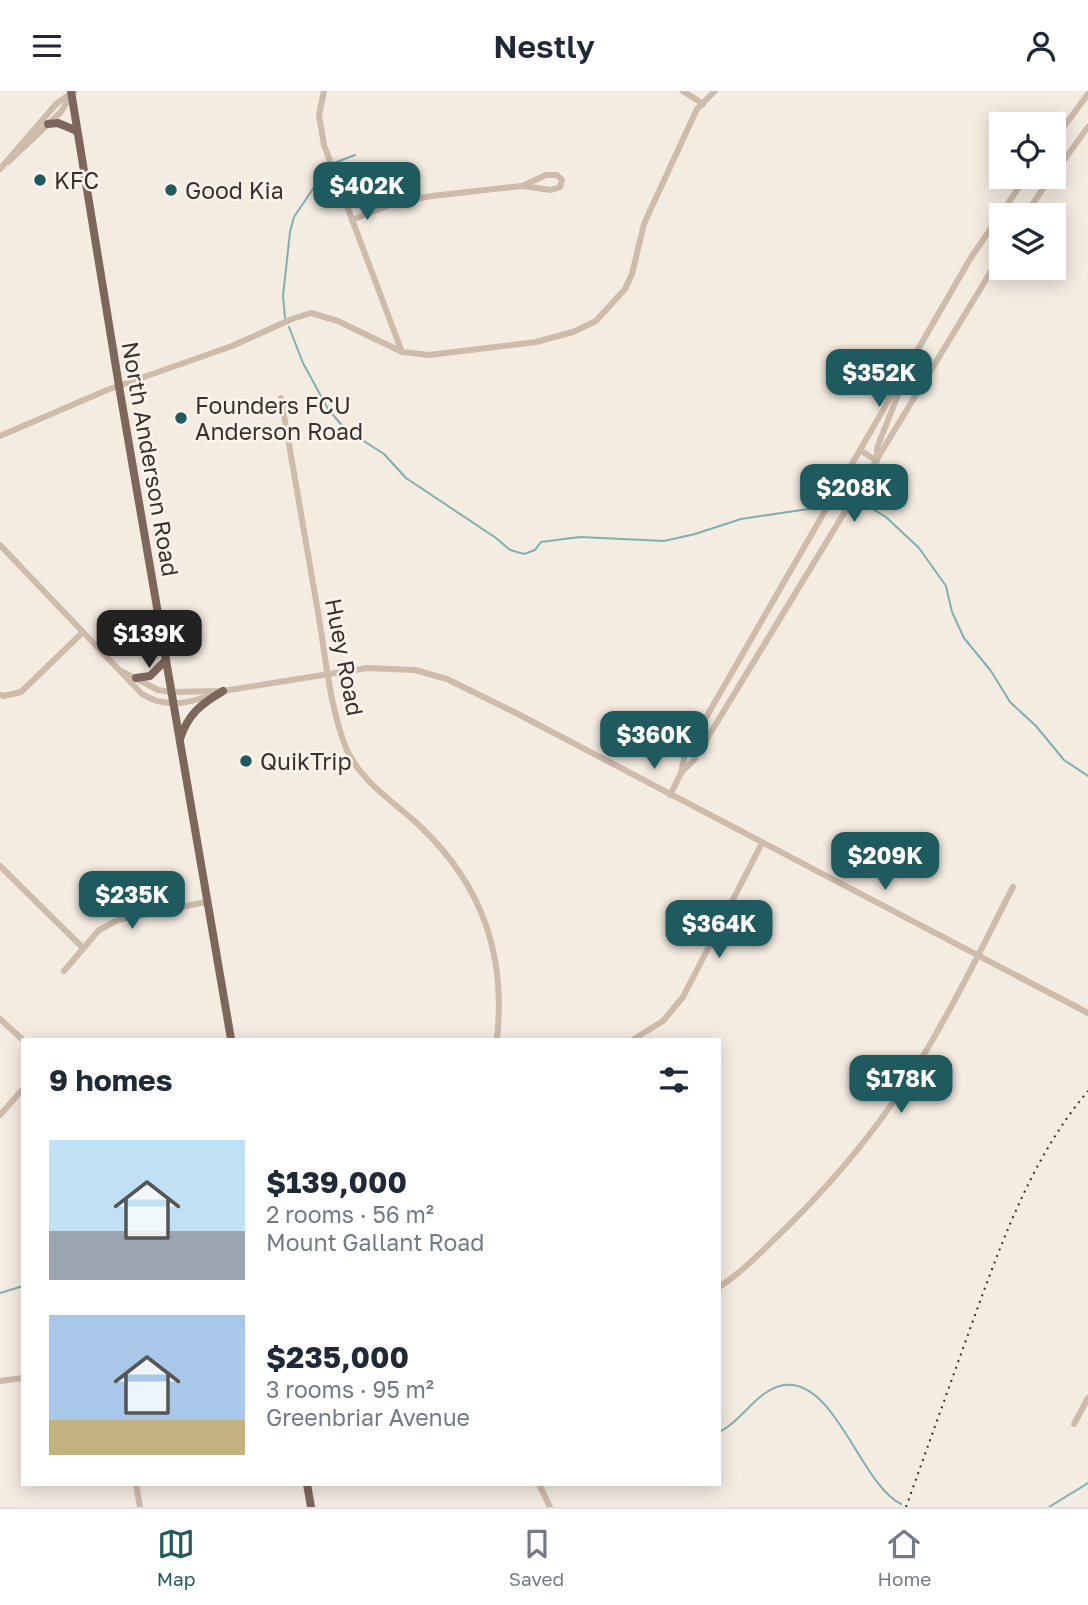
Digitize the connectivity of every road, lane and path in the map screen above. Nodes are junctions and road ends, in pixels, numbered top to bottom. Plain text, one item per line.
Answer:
1 (324, 91) edge
2 (683, 91) edge
3 (715, 91) edge
4 (73, 92) edge
5 (1088, 94) edge
6 (703, 104) junction
7 (48, 124) junction
8 (1066, 124) edge
9 (1088, 127) edge
10 (77, 131) junction
11 (1066, 156) edge
12 (6, 163) junction
13 (0, 169) edge
14 (522, 186) junction
15 (1018, 189) edge
16 (352, 220) junction
17 (989, 275) edge
18 (402, 352) junction
19 (911, 362) junction
20 (119, 386) junction
21 (281, 398) dead end
22 (0, 436) edge
23 (860, 450) junction
24 (877, 461) junction
25 (0, 545) edge
26 (83, 632) junction
27 (166, 660) junction
28 (121, 671) junction
29 (328, 673) junction
30 (136, 678) junction
31 (223, 691) junction
32 (171, 692) junction
33 (0, 695) edge
34 (173, 704) junction
35 (180, 742) junction
36 (681, 773) junction
37 (670, 795) junction
38 (762, 843) junction
39 (0, 866) edge
40 (1013, 887) dead end
41 (206, 902) junction
42 (83, 948) junction
43 (978, 956) junction
44 (64, 971) dead end
45 (1088, 1013) edge
46 (0, 1019) edge
47 (21, 1038) edge
48 (231, 1038) edge
49 (497, 1038) edge
50 (636, 1038) edge
51 (21, 1091) edge
52 (0, 1115) edge
53 (721, 1285) edge
54 (21, 1378) edge
55 (0, 1381) edge
56 (1088, 1398) edge
57 (1074, 1424) dead end
58 (136, 1486) edge
59 (307, 1486) edge
60 (541, 1486) edge
61 (140, 1507) edge
62 (311, 1507) edge
63 (550, 1507) edge

1 - 16 street
2 - 6 street
3 - 6 street
4 - 7 street
4 - 10 main road, North Anderson Road
4 - 12 street
5 - 8 street
6 - 18 street
7 - 10 main road
7 - 12 street
9 - 11 street
10 - 20 main road, North Anderson Road
12 - 13 street
14 - 14 street
14 - 16 street
15 - 19 street
16 - 18 street
17 - 24 street
18 - 20 street
19 - 23 street
19 - 24 street
20 - 22 street
20 - 27 main road, North Anderson Road
21 - 29 street, Huey Road
23 - 24 street
23 - 36 street
24 - 36 street
25 - 26 street
26 - 28 street
26 - 33 street
27 - 30 main road
27 - 32 main road, North Anderson Road
28 - 30 street
28 - 34 street
29 - 31 street
29 - 37 street
29 - 49 street, Huey Road
30 - 32 street
31 - 32 street
31 - 34 street
31 - 35 main road
32 - 34 main road, North Anderson Road
34 - 35 main road, North Anderson Road
35 - 41 main road, North Anderson Road
36 - 37 street
37 - 38 street
38 - 43 street
38 - 50 street
39 - 42 street
40 - 43 street
41 - 42 street
41 - 48 main road, North Anderson Road
42 - 44 street
43 - 45 street
43 - 53 street
46 - 47 street
51 - 52 street
54 - 55 street
56 - 57 street
58 - 61 street
59 - 62 main road
60 - 63 street

